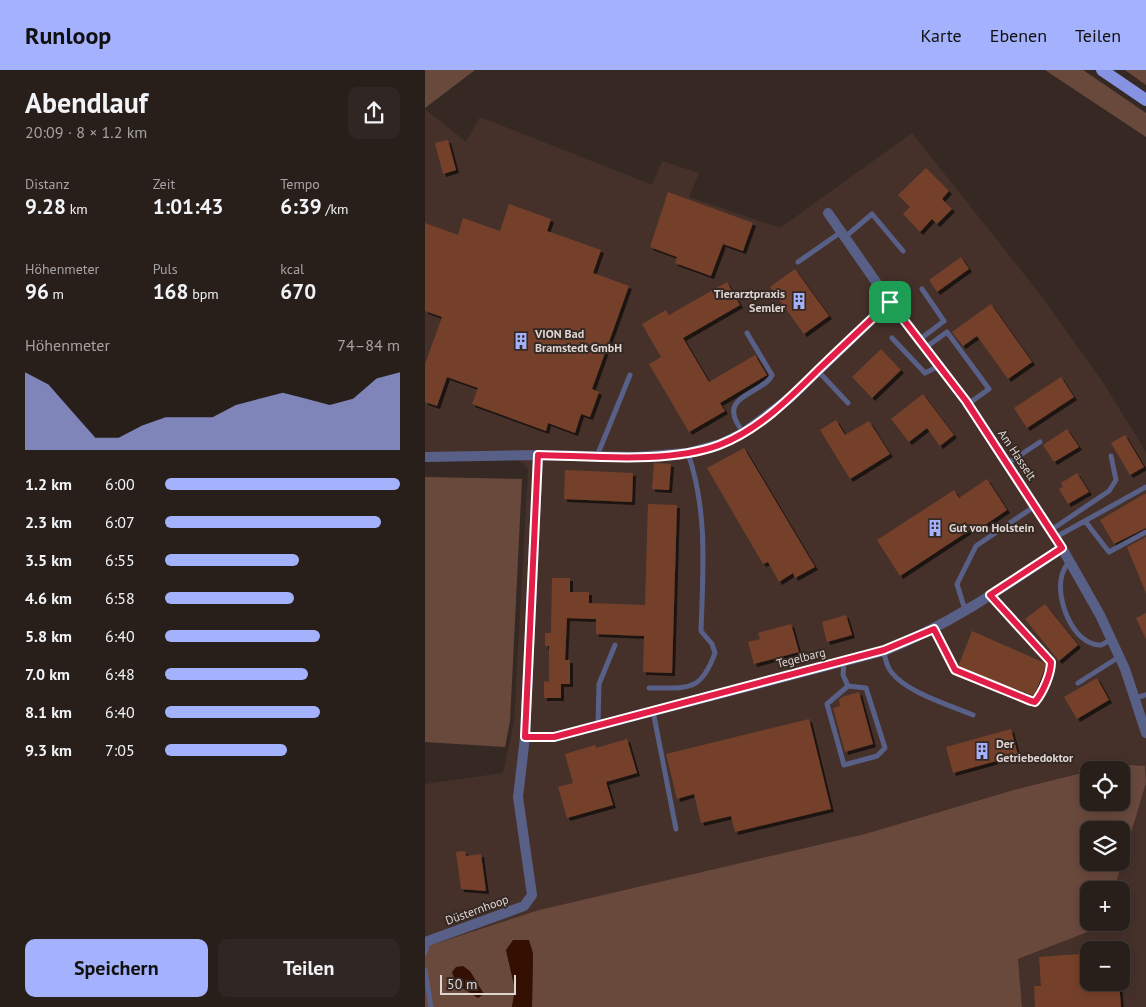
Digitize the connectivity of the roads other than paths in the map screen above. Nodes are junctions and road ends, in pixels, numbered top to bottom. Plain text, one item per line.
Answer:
1 (1102, 70) edge
2 (1146, 100) edge
3 (828, 213) dead end
4 (843, 234) junction
5 (903, 251) dead end
6 (798, 262) dead end
7 (922, 289) dead end
8 (890, 302) junction
9 (747, 333) dead end
10 (892, 338) dead end
11 (922, 344) junction
12 (939, 366) junction
13 (818, 370) junction
14 (630, 375) dead end
15 (848, 403) dead end
16 (968, 404) junction
17 (743, 433) junction
18 (1039, 442) dead end
19 (687, 453) junction
20 (538, 455) junction
21 (597, 456) junction
22 (1111, 456) dead end
23 (425, 458) edge
24 (1008, 464) junction
25 (1146, 487) edge
26 (1035, 506) junction
27 (1085, 521) junction
28 (1146, 532) edge
29 (1053, 533) junction
30 (1062, 548) junction
31 (1069, 561) junction
32 (990, 595) junction
33 (965, 610) junction
34 (934, 629) junction
35 (1111, 639) junction
36 (615, 645) dead end
37 (884, 650) junction
38 (1119, 657) junction
39 (844, 661) junction
40 (1078, 683) dead end
41 (847, 686) junction
42 (649, 688) dead end
43 (1146, 695) edge
44 (1135, 698) junction
45 (653, 710) junction
46 (973, 715) dead end
47 (598, 725) junction
48 (1146, 733) edge
49 (525, 737) junction
50 (676, 829) dead end
51 (427, 942) edge
52 (425, 953) edge
53 (425, 970) edge
54 (431, 1007) edge

1 - 2 main road
3 - 4 street, Am Hasselt
4 - 5 lane
4 - 6 lane
4 - 8 street, Am Hasselt
7 - 11 lane
8 - 11 street, Am Hasselt
8 - 13 street
9 - 17 lane
10 - 12 lane
11 - 12 street, Am Hasselt
11 - 16 lane
12 - 16 street, Am Hasselt
13 - 15 lane
13 - 17 street
14 - 21 lane
16 - 24 street, Am Hasselt
17 - 19 street
18 - 24 lane
19 - 21 street
19 - 42 lane
20 - 21 street
20 - 23 street
20 - 49 street
22 - 29 lane
24 - 26 street, Am Hasselt
25 - 27 lane
26 - 29 street, Am Hasselt
26 - 33 lane
27 - 28 lane
27 - 29 lane
29 - 30 street, Am Hasselt
30 - 31 street, Am Hasselt
30 - 32 street, Tegelbarg
31 - 35 street, Am Hasselt
31 - 35 lane
32 - 33 street, Tegelbarg
32 - 34 lane
33 - 34 street, Tegelbarg
34 - 37 street, Tegelbarg
35 - 38 street, Am Hasselt
36 - 47 lane
37 - 39 street, Tegelbarg
37 - 46 lane
38 - 40 lane
38 - 44 street, Am Hasselt
39 - 41 lane
39 - 45 street, Tegelbarg
41 - 41 lane
43 - 44 lane
44 - 48 street, Am Hasselt
45 - 47 street, Tegelbarg
45 - 50 lane
47 - 49 street, Tegelbarg
49 - 51 street, Düsternhoop
51 - 52 lane
53 - 54 lane

